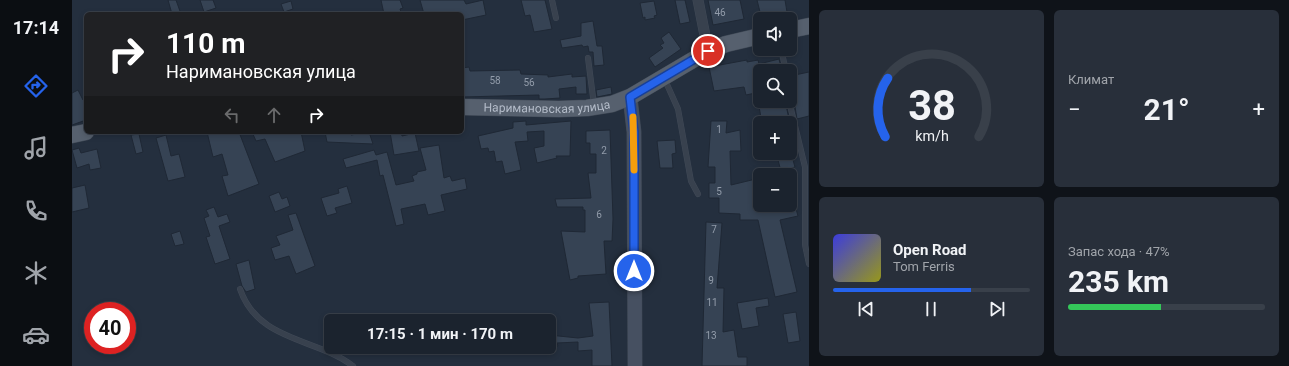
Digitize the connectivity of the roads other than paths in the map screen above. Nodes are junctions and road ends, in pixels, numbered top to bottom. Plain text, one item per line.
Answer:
1 (552, 0) edge
2 (698, 0) edge
3 (556, 18) dead end
4 (809, 26) edge
5 (797, 29) edge
6 (753, 38) edge
7 (708, 51) junction
8 (588, 58) dead end
9 (664, 77) junction
10 (630, 97) junction
11 (464, 107) edge
12 (594, 107) junction
13 (791, 108) edge
14 (84, 132) edge
15 (72, 135) edge
16 (698, 194) dead end
17 (805, 217) junction
18 (809, 226) edge
19 (809, 264) edge
20 (240, 289) dead end
21 (353, 366) edge
22 (635, 366) edge

1 - 3 lane
2 - 7 street
4 - 5 main road
6 - 7 main road, Наримановская улица
7 - 9 main road, Наримановская улица
8 - 12 lane
9 - 10 main road, Наримановская улица
9 - 16 lane
10 - 12 main road, Наримановская улица
10 - 22 street
11 - 12 main road, Наримановская улица
13 - 17 lane
14 - 15 main road
17 - 18 lane
17 - 19 lane
20 - 21 lane

